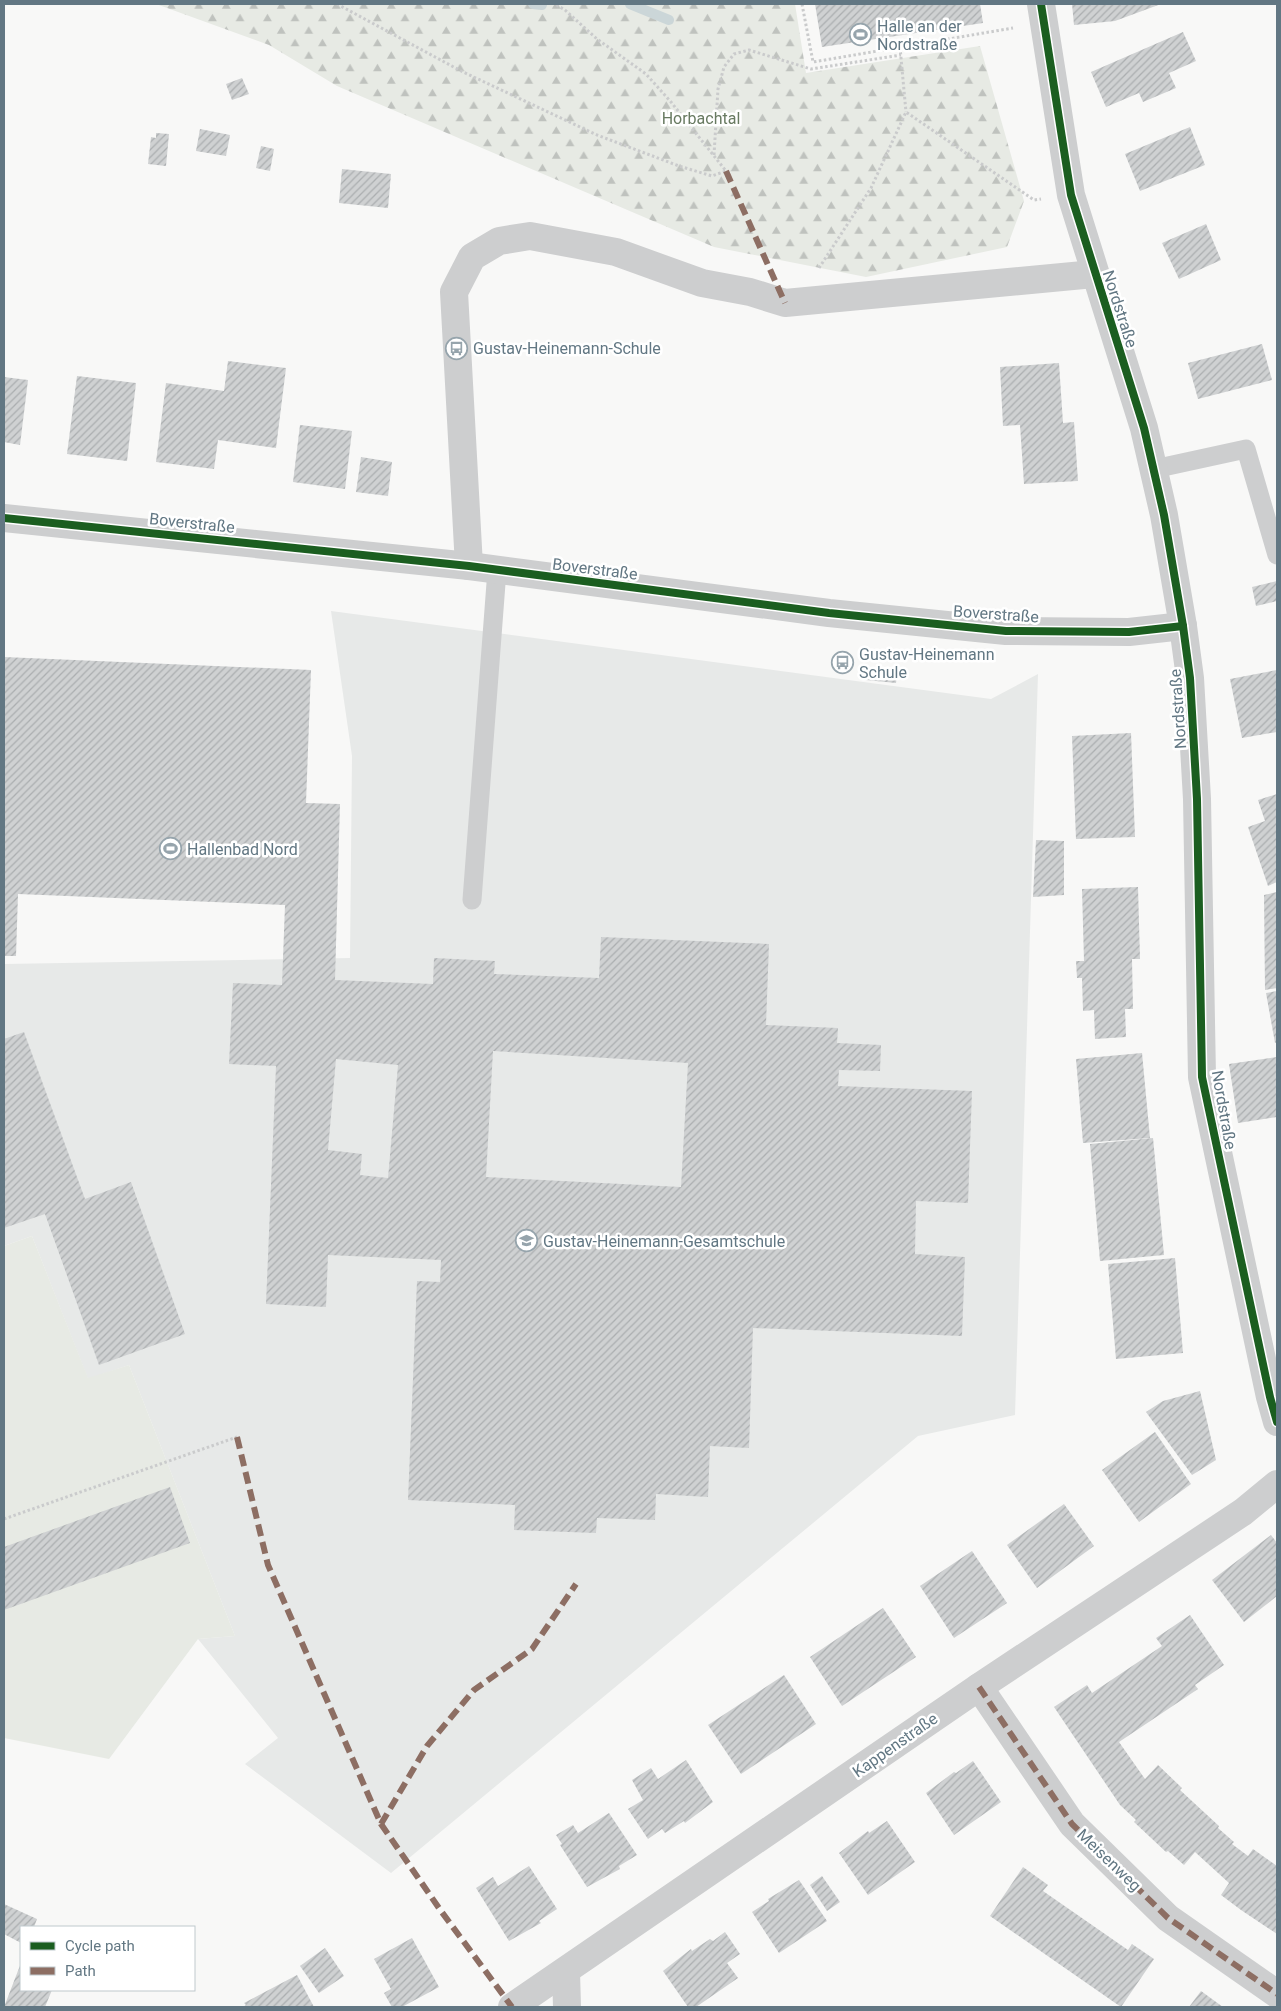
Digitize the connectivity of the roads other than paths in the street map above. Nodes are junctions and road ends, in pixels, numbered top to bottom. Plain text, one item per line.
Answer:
1 (1042, 14) edge
2 (1094, 274) junction
3 (1154, 469) junction
4 (4, 518) edge
5 (1277, 555) edge
6 (469, 566) junction
7 (497, 570) junction
8 (1183, 626) junction
9 (472, 900) dead end
10 (1277, 1422) edge
11 (1277, 1484) edge
12 (979, 1688) junction
13 (566, 1972) junction
14 (1277, 1994) edge
15 (512, 2007) edge
16 (567, 2007) edge

1 - 2 street, Nordstraße
2 - 3 street, Nordstraße
2 - 6 street
3 - 5 lane
3 - 8 street, Nordstraße
4 - 6 street, Boverstraße
6 - 7 street, Boverstraße
7 - 8 street, Boverstraße
7 - 9 lane
8 - 10 street, Nordstraße
11 - 12 street, Kappenstraße
12 - 13 street, Kappenstraße
12 - 14 street, Meisenweg
13 - 15 street, Kappenstraße
13 - 16 street

